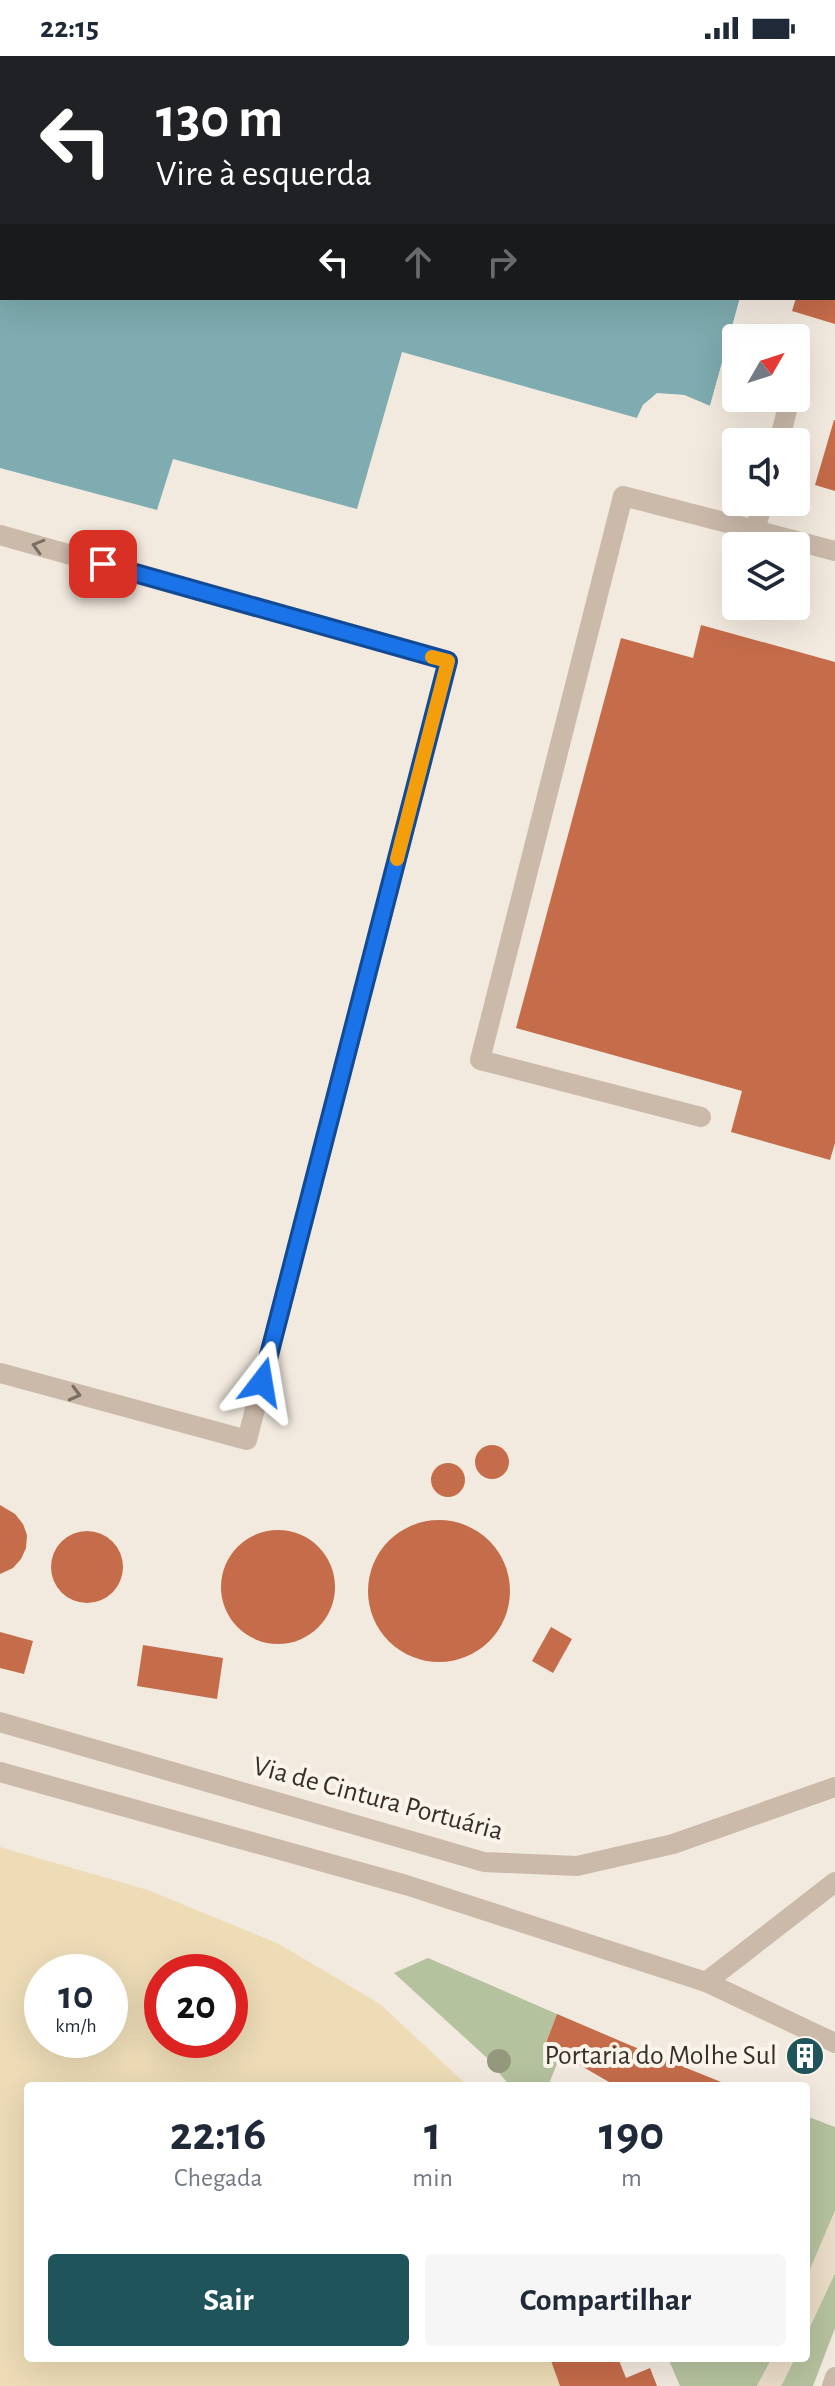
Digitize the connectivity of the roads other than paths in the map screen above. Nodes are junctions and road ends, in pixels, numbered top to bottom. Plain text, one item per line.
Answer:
1 (759, 516) edge
2 (755, 530) junction
3 (0, 535) edge
4 (835, 551) edge
5 (701, 1117) dead end
6 (0, 1373) edge
7 (0, 1722) edge
8 (0, 1772) edge
9 (835, 1787) edge
10 (835, 1882) edge
11 (706, 1982) junction
12 (835, 2043) edge
13 (835, 2377) edge
14 (832, 2386) edge

1 - 2 street
2 - 4 street
2 - 5 street
6 -> 3 street
7 - 9 street, Via de Cintura Portuária
8 - 11 street
10 - 11 street
11 - 12 street
13 - 14 street

